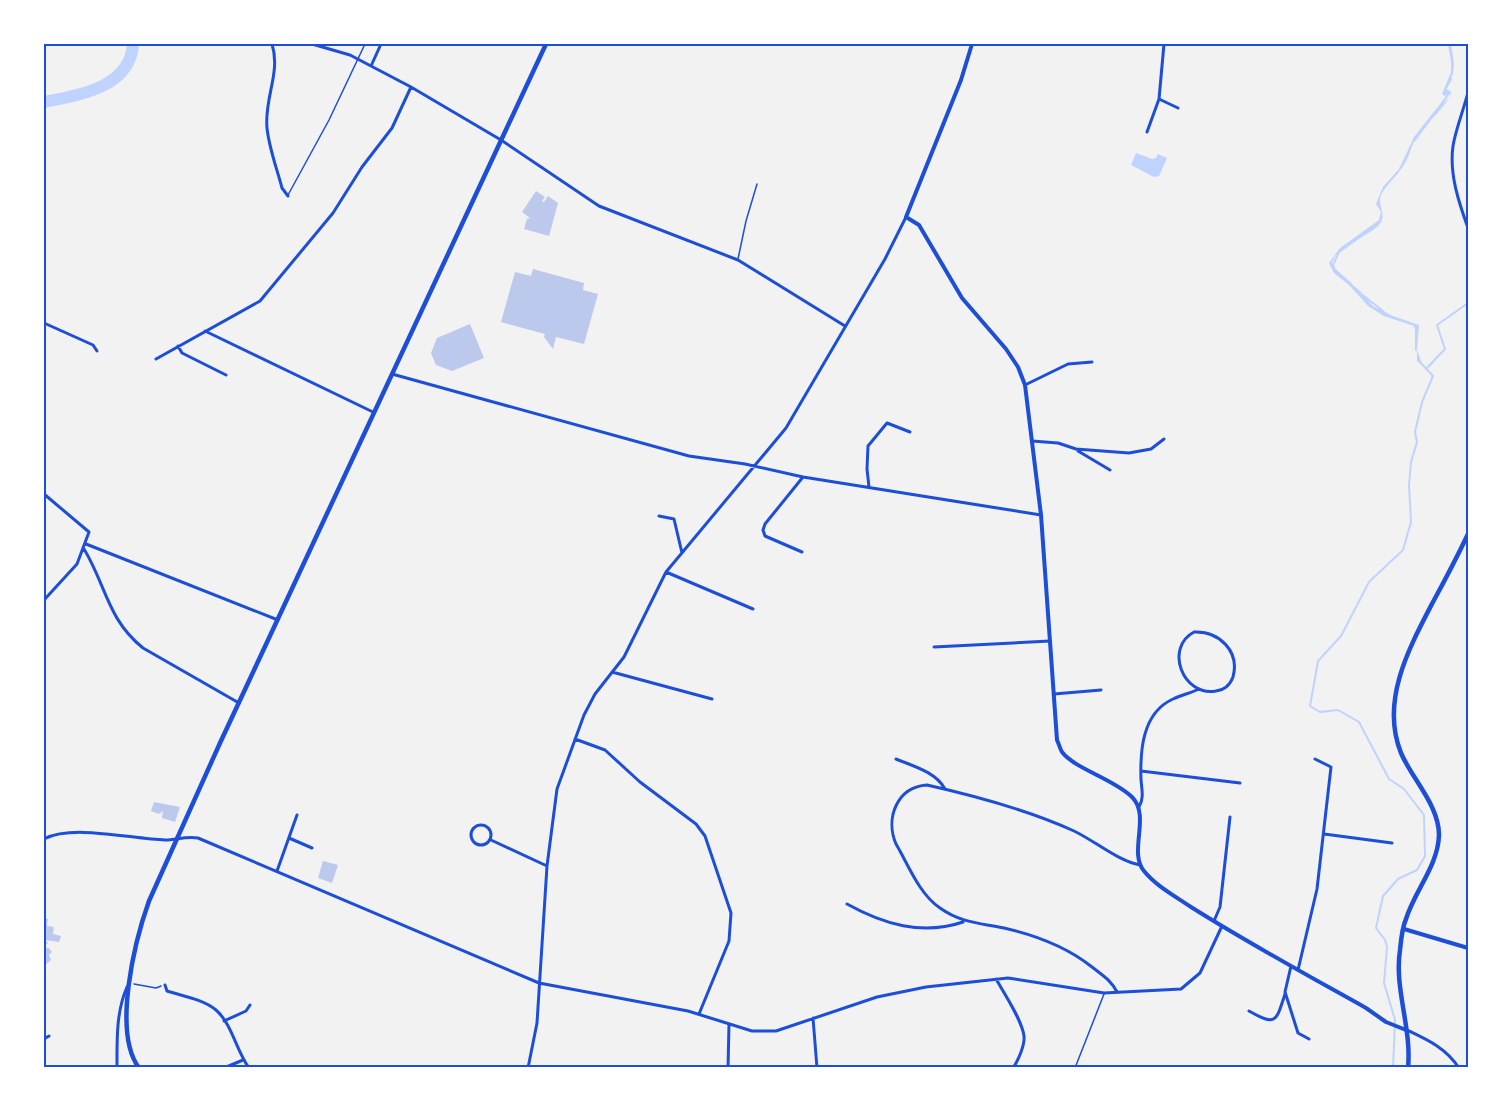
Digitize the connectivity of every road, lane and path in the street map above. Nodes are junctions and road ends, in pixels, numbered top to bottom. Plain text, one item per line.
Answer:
1 (272, 44) edge
2 (312, 44) edge
3 (365, 44) edge
4 (381, 44) edge
5 (546, 44) edge
6 (972, 44) edge
7 (1164, 44) edge
8 (371, 66) junction
9 (411, 87) junction
10 (1468, 92) edge
11 (1159, 99) junction
12 (1178, 108) dead end
13 (1147, 132) dead end
14 (501, 140) junction
15 (757, 184) dead end
16 (288, 196) joint
17 (906, 217) junction
18 (1468, 228) edge
19 (738, 260) junction
20 (44, 323) edge
21 (845, 326) junction
22 (205, 331) junction
23 (178, 346) junction
24 (97, 351) dead end
25 (156, 358) dead end
26 (1092, 362) dead end
27 (392, 374) junction
28 (226, 375) dead end
29 (1025, 385) junction
30 (373, 412) junction
31 (910, 432) dead end
32 (1164, 439) dead end
33 (1032, 441) junction
34 (1076, 449) junction
35 (753, 466) junction
36 (1110, 471) dead end
37 (803, 477) junction
38 (869, 487) junction
39 (44, 494) edge
40 (1041, 515) junction
41 (659, 516) dead end
42 (1468, 534) edge
43 (85, 546) junction
44 (802, 552) dead end
45 (682, 553) junction
46 (666, 572) junction
47 (44, 600) edge
48 (753, 609) dead end
49 (278, 621) junction
50 (1050, 641) junction
51 (934, 647) dead end
52 (612, 672) junction
53 (1101, 690) dead end
54 (1199, 690) junction
55 (1054, 694) junction
56 (712, 699) dead end
57 (239, 703) junction
58 (575, 739) junction
59 (896, 759) dead end
60 (1315, 759) dead end
61 (1141, 771) junction
62 (1240, 783) dead end
63 (945, 789) junction
64 (1138, 807) junction
65 (297, 815) dead end
66 (1230, 817) dead end
67 (1324, 834) junction
68 (177, 838) junction
69 (289, 838) junction
70 (44, 839) edge
71 (491, 840) junction
72 (1392, 843) dead end
73 (312, 848) dead end
74 (1140, 865) junction
75 (547, 866) junction
76 (277, 871) junction
77 (847, 904) dead end
78 (1214, 921) junction
79 (964, 922) junction
80 (1222, 926) junction
81 (1404, 929) junction
82 (1468, 948) edge
83 (1291, 966) junction
84 (1298, 970) junction
85 (996, 979) junction
86 (129, 983) junction
87 (539, 983) junction
88 (165, 985) joint
89 (1285, 992) junction
90 (1104, 993) junction
91 (1118, 993) junction
92 (250, 1005) dead end
93 (1250, 1011) dead end
94 (699, 1014) junction
95 (813, 1018) junction
96 (225, 1021) junction
97 (729, 1024) junction
98 (1407, 1030) junction
99 (49, 1036) dead end
100 (44, 1039) edge
101 (1309, 1039) dead end
102 (243, 1060) junction
103 (117, 1068) edge
104 (139, 1068) edge
105 (224, 1068) edge
106 (249, 1068) edge
107 (528, 1068) edge
108 (728, 1068) edge
109 (817, 1068) edge
110 (1013, 1068) edge
111 (1075, 1068) edge
112 (1408, 1068) edge
113 (1459, 1068) edge

1 - 16 street
2 - 8 street
3 - 16 lane
4 - 8 street
5 - 14 main road
6 - 17 street
7 - 11 street
8 - 9 street
9 - 14 street
9 - 22 street
10 - 18 street
11 - 12 street
11 - 13 street
14 - 19 street
14 - 27 main road
15 - 19 lane
17 - 21 street
17 - 29 street
19 - 21 street
20 - 24 street
21 - 35 street
22 - 23 street
22 - 30 street
23 - 25 street
23 - 28 street
26 - 29 street
27 - 30 main road
27 - 35 street
29 - 33 street
30 - 49 main road
31 - 38 street
32 - 34 street
33 - 34 street
33 - 40 street
34 - 36 street
35 - 37 street
35 - 45 street
37 - 38 street
37 - 44 street
38 - 40 street
39 - 43 street
40 - 50 street
41 - 45 street
42 - 81 main road
43 - 47 street
43 - 49 street
43 - 57 street
45 - 46 street
46 - 48 street
46 - 52 street
49 - 57 main road
50 - 51 street
50 - 55 street
52 - 56 street
52 - 58 street
53 - 55 street
54 - 54 street
54 - 61 street
55 - 64 street
57 - 68 main road
58 - 75 street
58 - 94 street
59 - 63 street
60 - 67 street
61 - 62 street
61 - 64 street
63 - 74 street
63 - 79 street
64 - 74 street
65 - 69 street
66 - 78 street
67 - 72 street
67 - 84 street
68 - 70 street
68 - 76 street
68 - 86 main road
69 - 73 street
69 - 76 street
71 - 71 street
71 - 75 street
74 - 78 street
75 - 87 street
76 - 87 street
77 - 79 street
78 - 80 street
79 - 91 street
80 - 83 street
80 - 91 street
81 - 82 street
81 - 98 main road
83 - 84 street
83 - 89 street
84 - 98 street
85 - 90 street
85 - 95 street
85 - 110 street
86 - 88 path
86 - 103 street
86 - 104 main road
87 - 94 street
87 - 107 street
88 - 96 street
89 - 93 street
89 - 101 street
90 - 91 street
90 - 111 lane
92 - 96 street
94 - 97 street
95 - 97 street
95 - 109 street
96 - 102 street
97 - 108 street
98 - 112 main road
98 - 113 street
99 - 100 street
102 - 105 street
102 - 106 street

